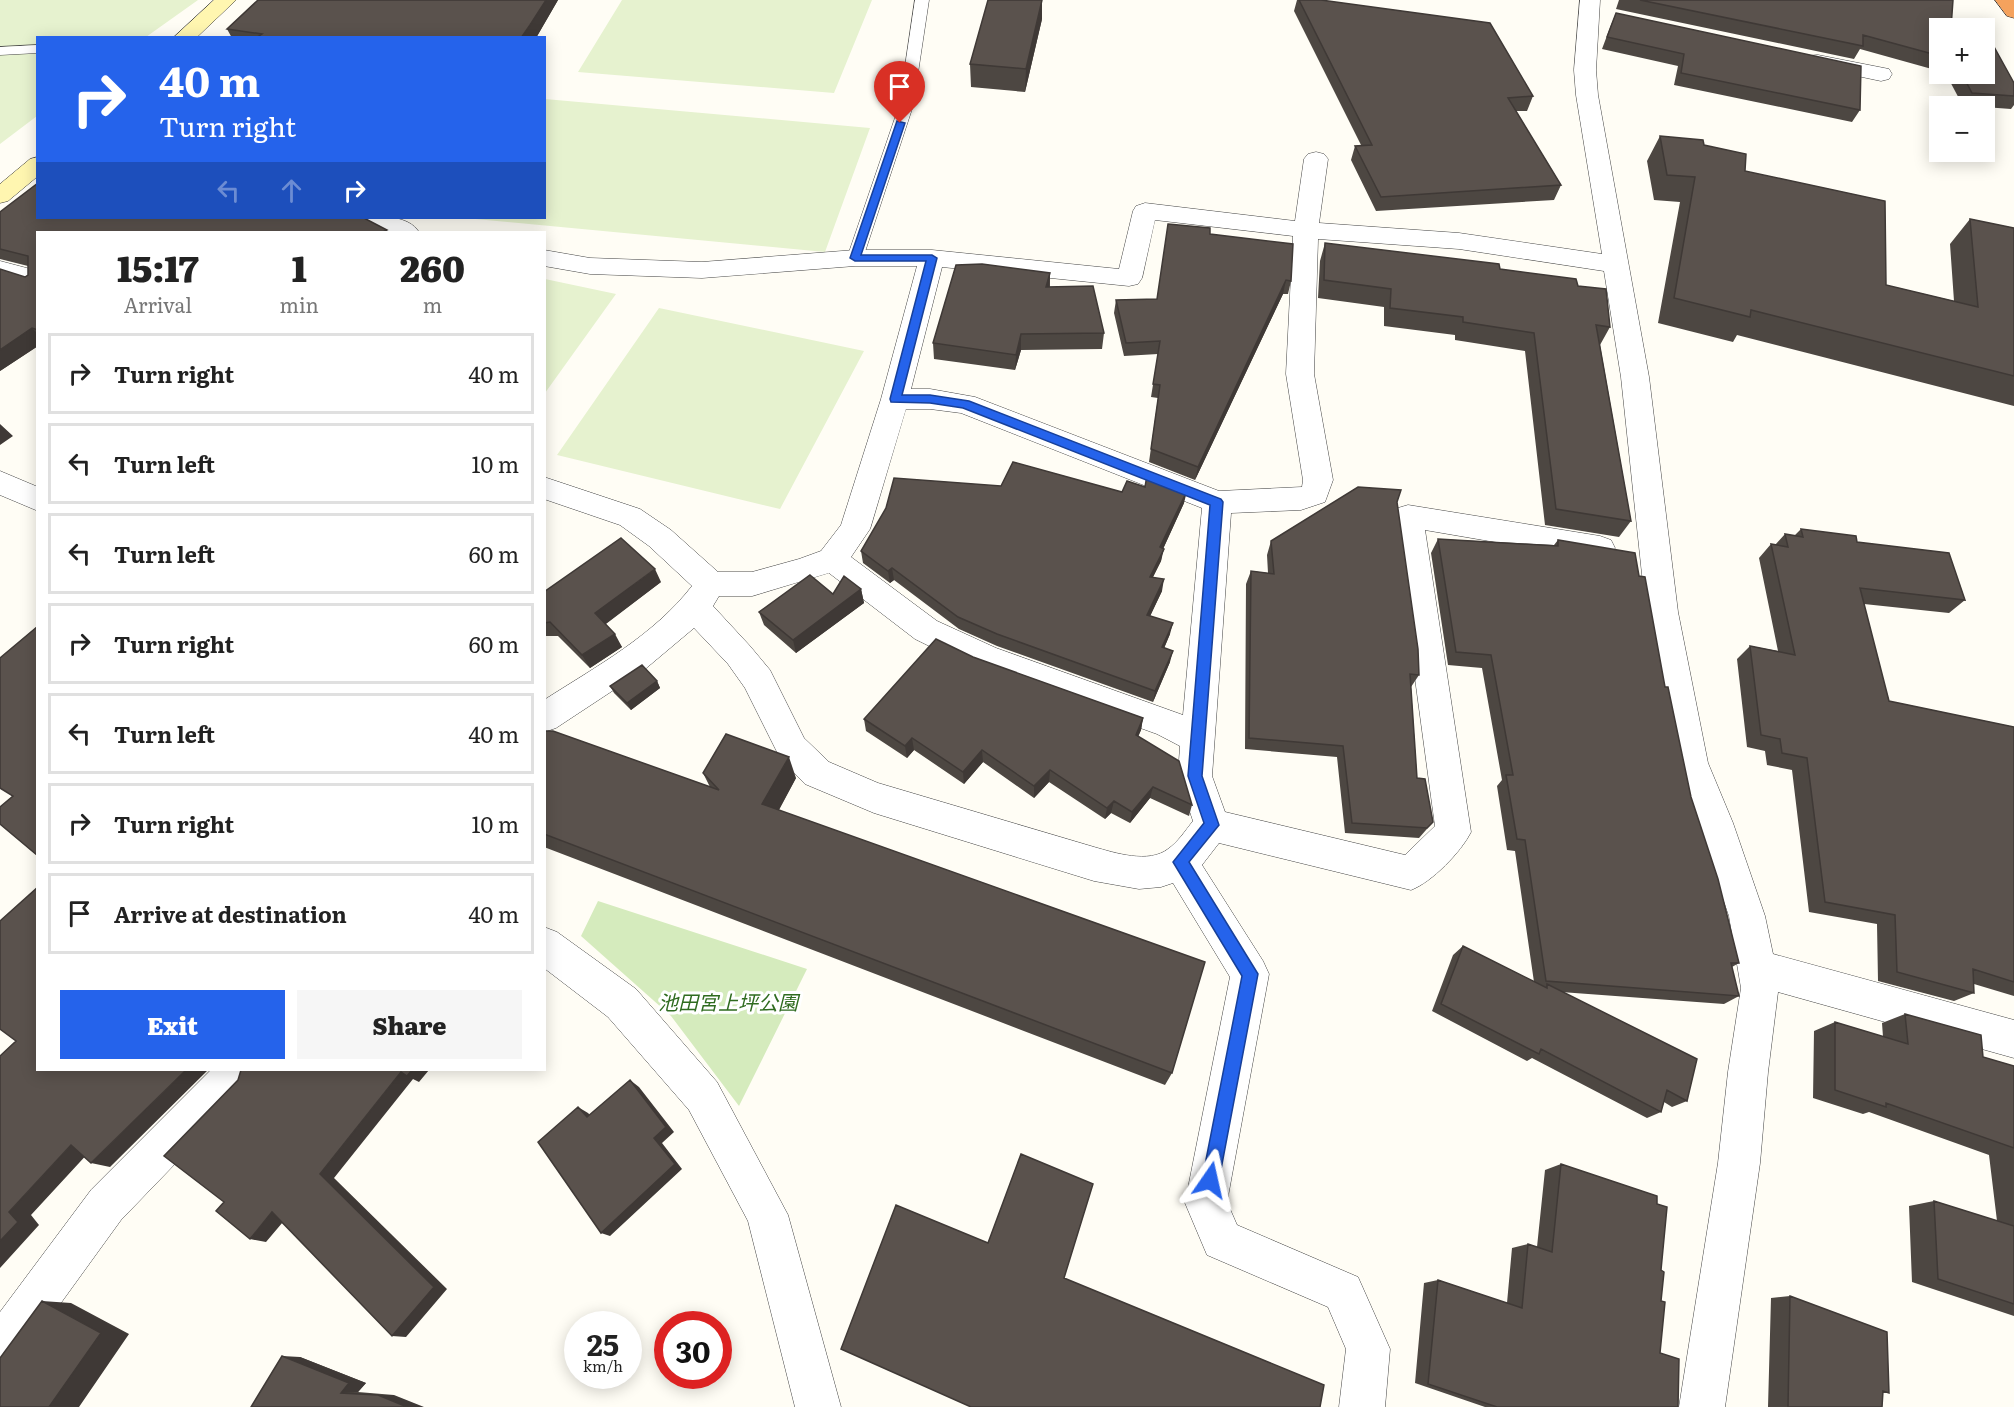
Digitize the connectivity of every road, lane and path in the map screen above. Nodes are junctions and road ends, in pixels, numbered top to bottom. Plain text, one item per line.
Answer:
1 (226, 0) edge
2 (922, 0) edge
3 (2005, 0) edge
4 (1597, 10) edge
5 (2014, 12) edge
6 (185, 36) edge
7 (36, 49) edge
8 (0, 51) edge
9 (1799, 57) edge
10 (1881, 74) dead end
11 (1316, 159) dead end
12 (36, 167) edge
13 (0, 196) edge
14 (378, 219) edge
15 (1306, 230) junction
16 (405, 231) edge
17 (546, 258) edge
18 (855, 258) junction
19 (932, 258) junction
20 (1616, 264) junction
21 (0, 269) edge
22 (36, 279) edge
23 (895, 399) junction
24 (0, 482) edge
25 (546, 489) edge
26 (36, 499) edge
27 (1216, 502) junction
28 (1656, 558) junction
29 (832, 559) junction
30 (703, 596) junction
31 (546, 717) edge
32 (1198, 739) junction
33 (1212, 825) junction
34 (1180, 862) junction
35 (546, 946) edge
36 (1756, 968) junction
37 (2014, 1039) edge
38 (237, 1071) edge
39 (0, 1349) edge
40 (818, 1407) edge
41 (1362, 1407) edge
42 (1702, 1407) edge

1 - 6 street
2 - 18 lane
3 - 5 highway
4 - 20 street
7 - 8 lane
9 - 10 street
11 - 15 street
12 - 13 street
14 - 16 street
15 - 19 street
15 - 20 street
15 - 27 street
17 - 18 street
18 - 19 street
19 - 23 street
20 - 28 street
21 - 22 street
23 - 27 street
23 - 29 street
24 - 26 street
25 - 30 street
27 - 32 street
28 - 33 street
28 - 36 street
29 - 30 street
29 - 32 street
30 - 31 street
30 - 34 street
32 - 33 street
33 - 34 street
34 - 41 street
35 - 40 street
36 - 37 street
36 - 42 street
38 - 39 street

